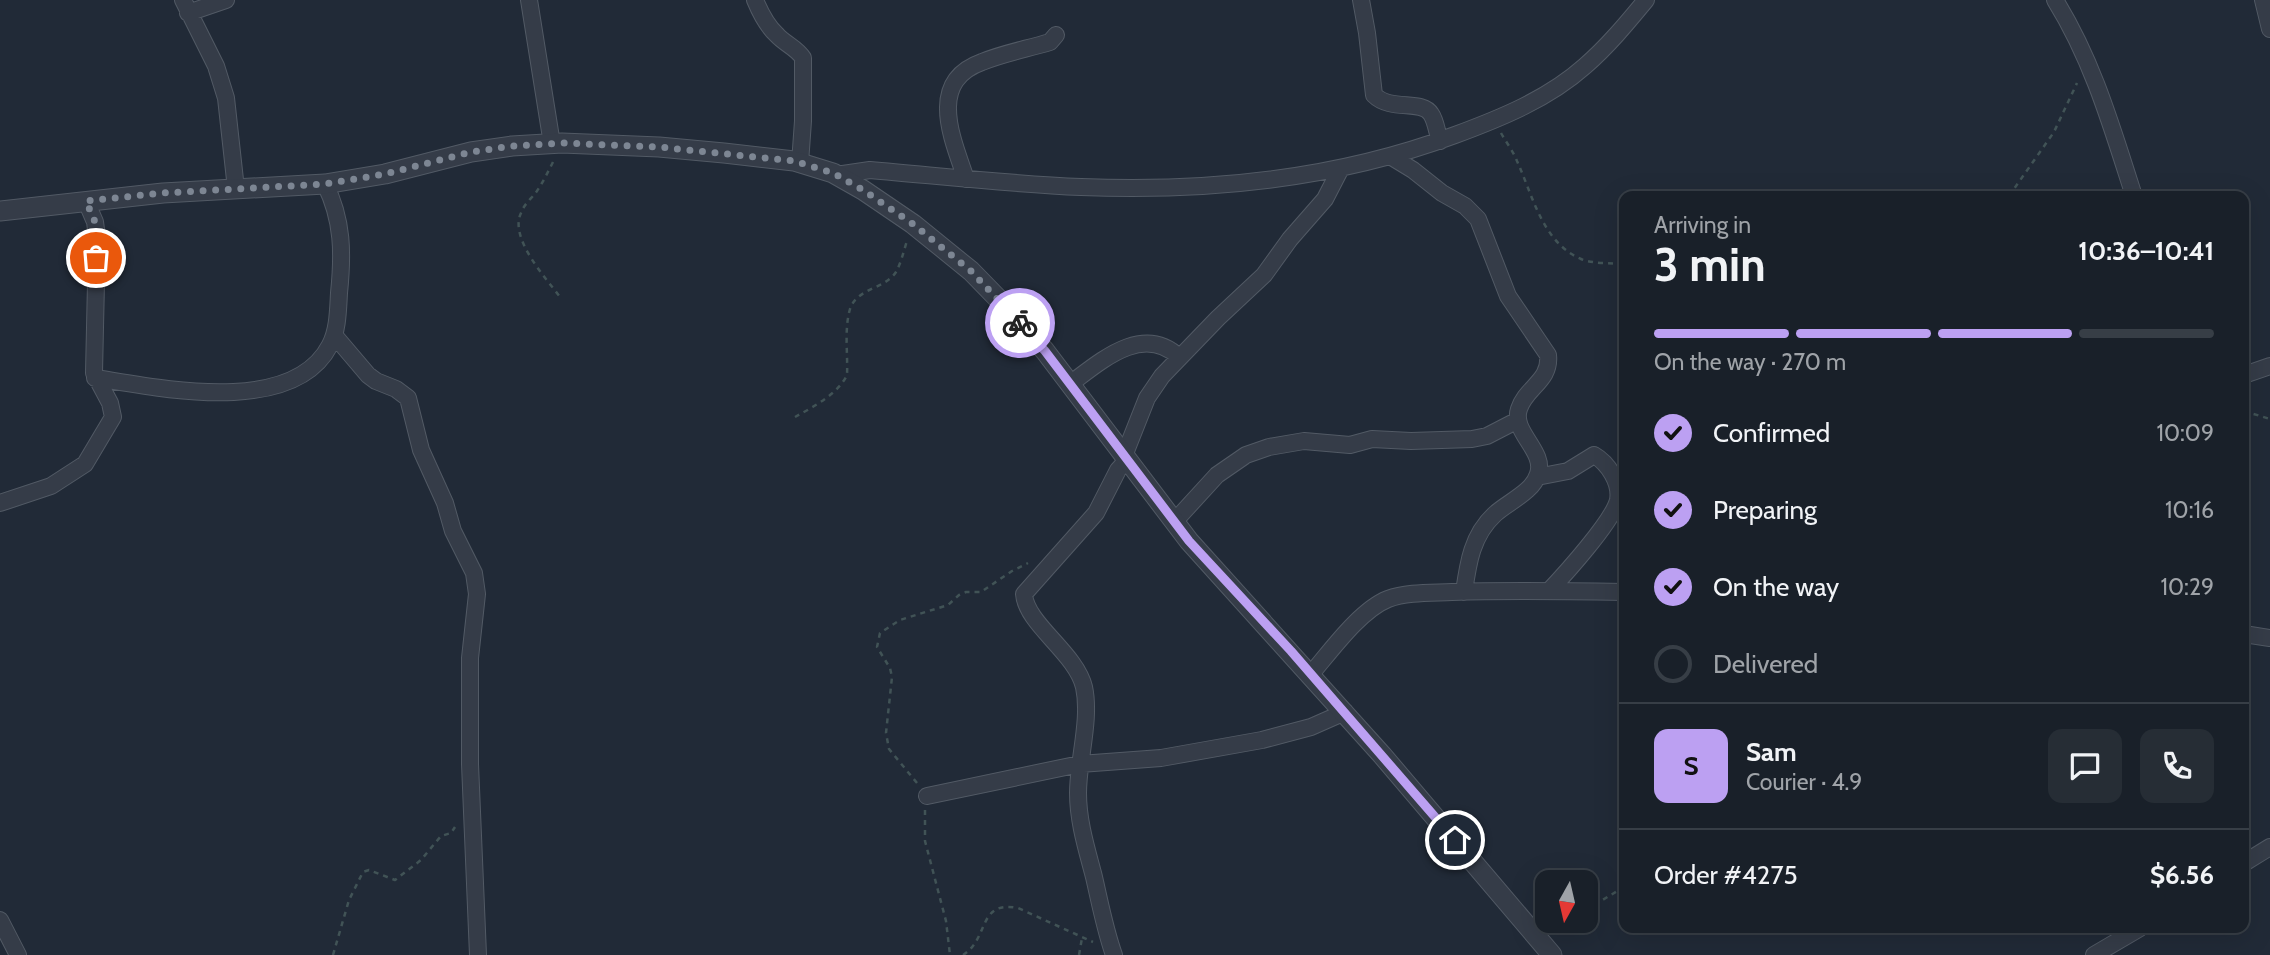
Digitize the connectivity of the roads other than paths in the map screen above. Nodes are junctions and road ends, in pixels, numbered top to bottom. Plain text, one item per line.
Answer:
1 (226, 0) edge
2 (529, 0) edge
3 (755, 0) edge
4 (1361, 0) edge
5 (1646, 0) edge
6 (2055, 0) edge
7 (2263, 0) edge
8 (186, 7) edge
9 (2270, 29) edge
10 (1056, 35) dead end
11 (1440, 141) junction
12 (557, 144) junction
13 (1390, 156) junction
14 (800, 163) junction
15 (1341, 168) junction
16 (836, 175) junction
17 (966, 179) junction
18 (325, 184) junction
19 (236, 189) junction
20 (2132, 191) edge
21 (86, 201) junction
22 (0, 211) edge
23 (334, 335) junction
24 (1179, 357) junction
25 (2270, 366) edge
26 (2249, 373) edge
27 (95, 378) junction
28 (1070, 384) junction
29 (1518, 420) junction
30 (1125, 458) junction
31 (1538, 477) junction
32 (0, 503) edge
33 (1174, 522) junction
34 (1549, 591) junction
35 (1464, 592) junction
36 (1619, 592) edge
37 (2249, 635) edge
38 (2270, 638) edge
39 (1311, 674) junction
40 (1345, 712) junction
41 (1080, 764) junction
42 (928, 796) road end
43 (2270, 847) edge
44 (2249, 860) edge
45 (0, 920) edge
46 (2131, 933) edge
47 (1113, 953) edge
48 (18, 955) edge
49 (478, 955) edge
50 (1552, 955) edge
51 (2094, 955) edge

1 - 8 street
2 - 12 street
3 - 14 street
4 - 11 street
5 - 11 street
6 - 20 street
7 - 9 street
8 - 19 street
10 - 17 street
11 - 13 street
12 - 14 street
12 - 18 street
13 - 15 street
13 - 29 street
14 - 16 street
15 - 17 street
15 - 24 street
16 - 17 street
16 - 28 street
18 - 19 street
18 - 23 street
19 - 21 street
21 - 22 street
21 - 27 street
23 - 27 street
23 - 49 street
24 - 28 street
24 - 30 street
25 - 26 street
27 - 32 street
28 - 30 street
29 - 31 street
29 - 33 street
30 - 33 street
30 - 41 street
31 - 34 street
31 - 35 street
33 - 39 street
34 - 35 street
34 - 36 street
35 - 39 street
37 - 38 street
39 - 40 street
40 - 41 street
40 - 50 street
41 - 42 street
41 - 47 street
43 - 44 street
45 - 48 street
46 - 51 street

